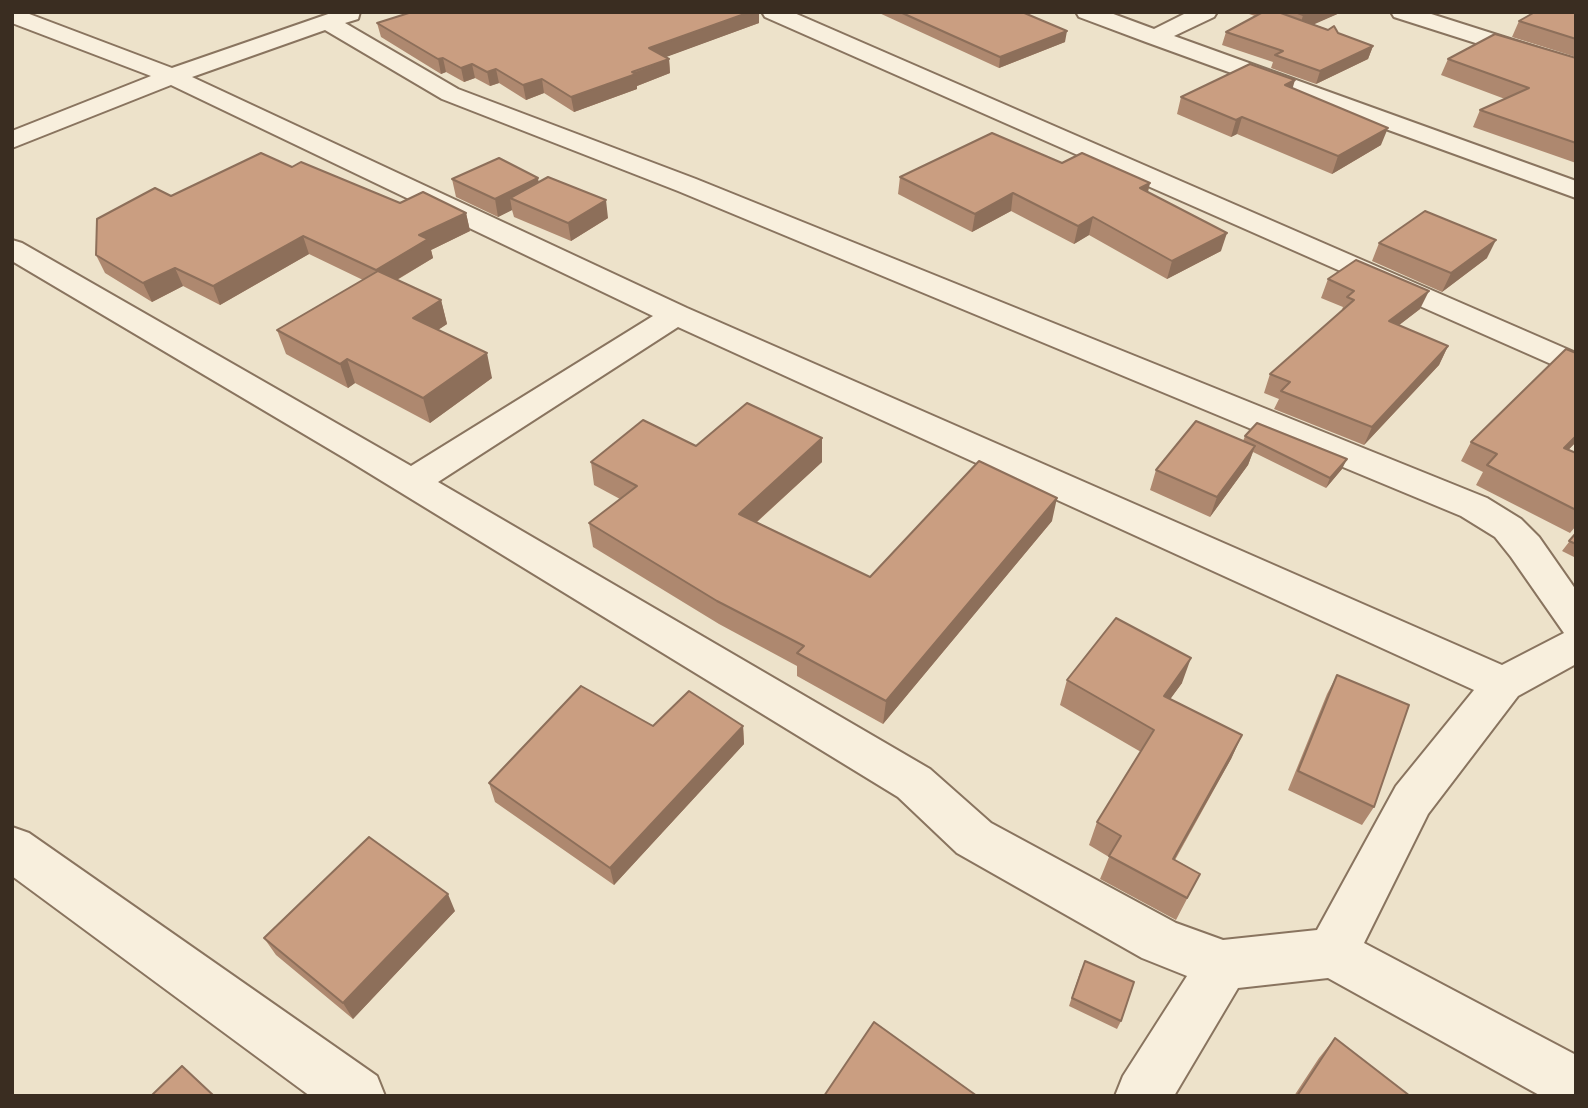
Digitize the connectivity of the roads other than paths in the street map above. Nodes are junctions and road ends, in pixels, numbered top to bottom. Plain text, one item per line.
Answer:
1 (355, 12) edge
2 (773, 12) edge
3 (1087, 12) edge
4 (1206, 12) edge
5 (1402, 12) edge
6 (12, 15) edge
7 (327, 22) junction
8 (1154, 37) junction
9 (1576, 68) edge
10 (172, 76) junction
11 (12, 140) edge
12 (1576, 190) edge
13 (12, 249) edge
14 (676, 315) junction
15 (1576, 365) edge
16 (411, 483) junction
17 (1576, 621) edge
18 (1576, 645) edge
19 (1503, 684) junction
20 (12, 848) edge
21 (1332, 953) junction
22 (1223, 965) junction
23 (1576, 1085) edge
24 (357, 1096) edge
25 (1143, 1096) edge

1 - 7 street
2 - 15 street
3 - 8 street
4 - 8 street
5 - 9 street
6 - 10 street
7 - 10 street
7 - 17 street
8 - 12 street
10 - 11 street
10 - 14 street
13 - 16 street
14 - 16 street
14 - 19 street
16 - 22 street
18 - 19 street
19 - 21 street
20 - 24 street
21 - 22 street
21 - 23 street
22 - 25 street

